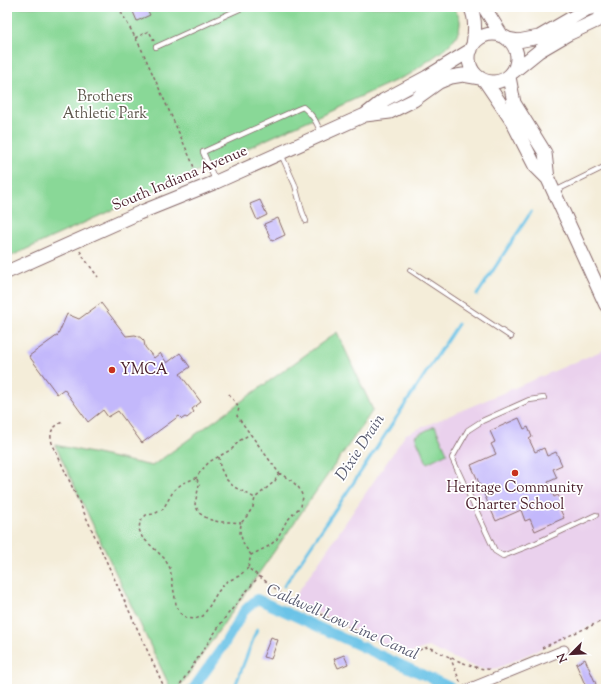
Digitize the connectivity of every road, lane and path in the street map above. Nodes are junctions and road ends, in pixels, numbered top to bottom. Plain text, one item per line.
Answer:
1 (118, 7) edge
2 (244, 7) edge
3 (470, 7) edge
4 (484, 7) edge
5 (595, 7) edge
6 (606, 14) edge
7 (504, 37) junction
8 (135, 38) junction
9 (156, 47) joint
10 (472, 47) junction
11 (511, 75) junction
12 (482, 80) junction
13 (365, 115) junction
14 (322, 134) junction
15 (281, 153) junction
16 (606, 166) edge
17 (194, 175) dead end
18 (548, 179) junction
19 (216, 182) junction
20 (554, 191) junction
21 (306, 221) dead end
22 (76, 241) junction
23 (410, 270) dead end
24 (7, 272) edge
25 (98, 278) dead end
26 (606, 304) edge
27 (511, 337) dead end
28 (229, 394) dead end
29 (544, 398) dead end
30 (62, 422) dead end
31 (250, 434) junction
32 (219, 456) junction
33 (280, 473) junction
34 (196, 478) junction
35 (255, 498) junction
36 (596, 515) dead end
37 (241, 523) junction
38 (251, 555) junction
39 (248, 568) junction
40 (259, 576) junction
41 (606, 619) edge
42 (542, 648) dead end
43 (564, 650) dead end
44 (450, 657) junction
45 (492, 669) dead end
46 (165, 689) edge
47 (177, 689) edge
48 (463, 689) edge
49 (468, 689) edge

1 - 8 path
2 - 9 lane
3 - 10 main road
4 - 7 main road
5 - 7 main road
6 - 11 main road
7 - 10 main road
7 - 11 main road
8 - 9 path
8 - 17 path
10 - 12 main road
10 - 13 main road, South Indiana Avenue
11 - 12 main road
11 - 18 main road
12 - 13 main road, South Indiana Avenue
12 - 18 main road
13 - 14 main road, South Indiana Avenue
14 - 15 main road, South Indiana Avenue
14 - 19 lane
15 - 19 main road, South Indiana Avenue
15 - 21 lane
16 - 20 lane
18 - 20 main road
19 - 22 main road, South Indiana Avenue
20 - 26 main road
22 - 24 main road, South Indiana Avenue
22 - 25 path
23 - 27 lane
28 - 31 path
29 - 36 lane
30 - 46 path
31 - 32 path
31 - 33 path
32 - 34 path
32 - 35 path
33 - 35 path
33 - 38 path
34 - 37 path
34 - 39 path
35 - 37 path
37 - 38 path
38 - 39 path
39 - 40 path
40 - 44 path
40 - 47 path
41 - 42 path
43 - 49 street
44 - 45 path
44 - 48 path

